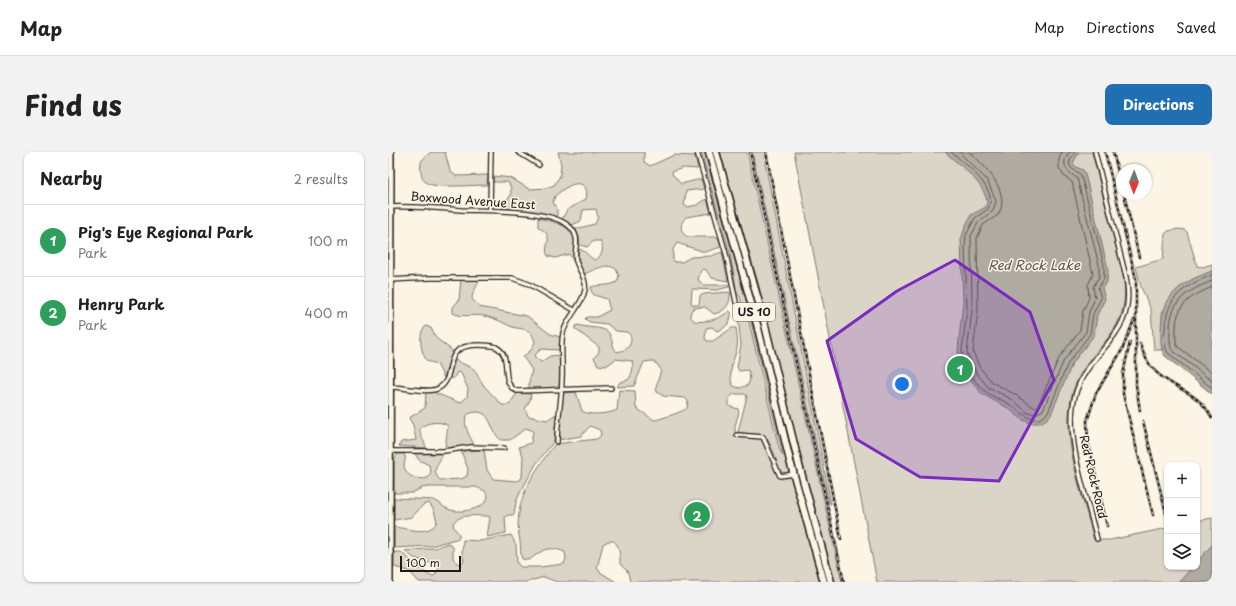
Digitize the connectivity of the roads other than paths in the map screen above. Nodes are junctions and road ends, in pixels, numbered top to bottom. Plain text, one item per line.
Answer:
1 (391, 152) edge
2 (490, 152) edge
3 (518, 152) edge
4 (697, 152) edge
5 (709, 152) edge
6 (716, 152) edge
7 (1095, 152) edge
8 (539, 165) dead end
9 (390, 207) edge
10 (490, 210) junction
11 (390, 280) edge
12 (736, 302) dead end
13 (574, 310) junction
14 (390, 340) edge
15 (391, 387) junction
16 (611, 388) dead end
17 (561, 391) junction
18 (737, 435) dead end
19 (556, 442) dead end
20 (504, 448) dead end
21 (391, 451) junction
22 (794, 474) junction
23 (1097, 539) dead end
24 (390, 582) edge
25 (824, 582) edge
26 (831, 582) edge

1 - 9 street
2 - 10 street
3 - 8 street
4 - 12 street
5 - 22 highway, US 10
6 - 26 highway, US 10
7 - 23 street, Red Rock Road
9 - 10 street, Boxwood Avenue East
9 - 11 street
10 - 13 street, Boxwood Avenue East
11 - 13 street
11 - 14 street
13 - 17 street, Boxwood Avenue East
14 - 15 street
15 - 17 street
15 - 21 street
16 - 17 street
17 - 19 street, Boxwood Avenue East
18 - 22 street
20 - 21 street
21 - 24 street
22 - 25 highway, US 10

